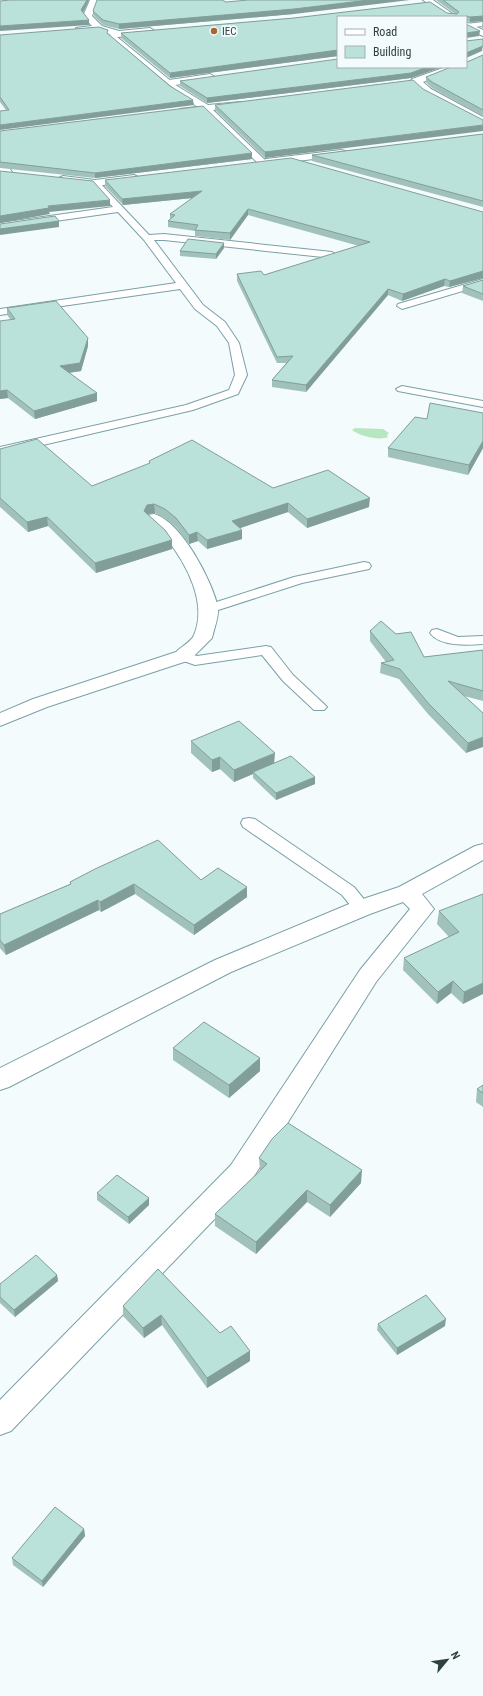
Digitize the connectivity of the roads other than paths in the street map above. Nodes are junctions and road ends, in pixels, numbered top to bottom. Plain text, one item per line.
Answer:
1 (94, 0) edge
2 (429, 1) edge
3 (415, 4) edge
4 (451, 16) edge
5 (483, 24) edge
6 (467, 26) edge
7 (98, 28) junction
8 (161, 30) edge
9 (66, 31) edge
10 (119, 34) junction
11 (481, 38) edge
12 (452, 68) edge
13 (223, 76) edge
14 (169, 83) junction
15 (244, 103) edge
16 (206, 108) junction
17 (174, 112) edge
18 (483, 121) edge
19 (351, 152) edge
20 (292, 160) junction
21 (263, 163) junction
22 (247, 165) edge
23 (315, 168) edge
24 (2, 169) edge
25 (20, 174) edge
26 (149, 176) edge
27 (50, 178) edge
28 (95, 183) junction
29 (121, 209) junction
30 (0, 226) edge
31 (147, 238) junction
32 (332, 255) edge
33 (483, 282) edge
34 (183, 284) junction
35 (402, 306) dead end
36 (0, 312) edge
37 (402, 390) dead end
38 (483, 404) edge
39 (0, 451) edge
40 (154, 519) edge
41 (364, 566) dead end
42 (209, 609) junction
43 (437, 633) dead end
44 (483, 640) edge
45 (182, 656) junction
46 (319, 707) dead end
47 (0, 720) edge
48 (249, 823) dead end
49 (483, 851) edge
50 (407, 892) junction
51 (362, 908) junction
52 (0, 1080) edge
53 (0, 1421) edge

1 - 7 street
2 - 3 street
2 - 4 street
5 - 6 lane
6 - 11 street
7 - 9 street
7 - 10 street
8 - 10 street
10 - 14 lane
12 - 18 street
13 - 14 street
14 - 16 lane
15 - 16 lane
16 - 17 lane
16 - 21 lane
19 - 20 street
20 - 21 street
20 - 23 street
21 - 22 street
24 - 25 street
26 - 28 street
27 - 28 street
28 - 29 lane
29 - 30 lane
29 - 31 lane
31 - 32 lane
31 - 34 lane
33 - 35 lane
34 - 36 lane
34 - 39 lane
37 - 38 lane
40 - 42 street
41 - 42 lane
42 - 45 street
43 - 44 lane
45 - 46 lane
45 - 47 street
48 - 51 lane
49 - 50 street
50 - 51 street
50 - 53 street
51 - 52 street

